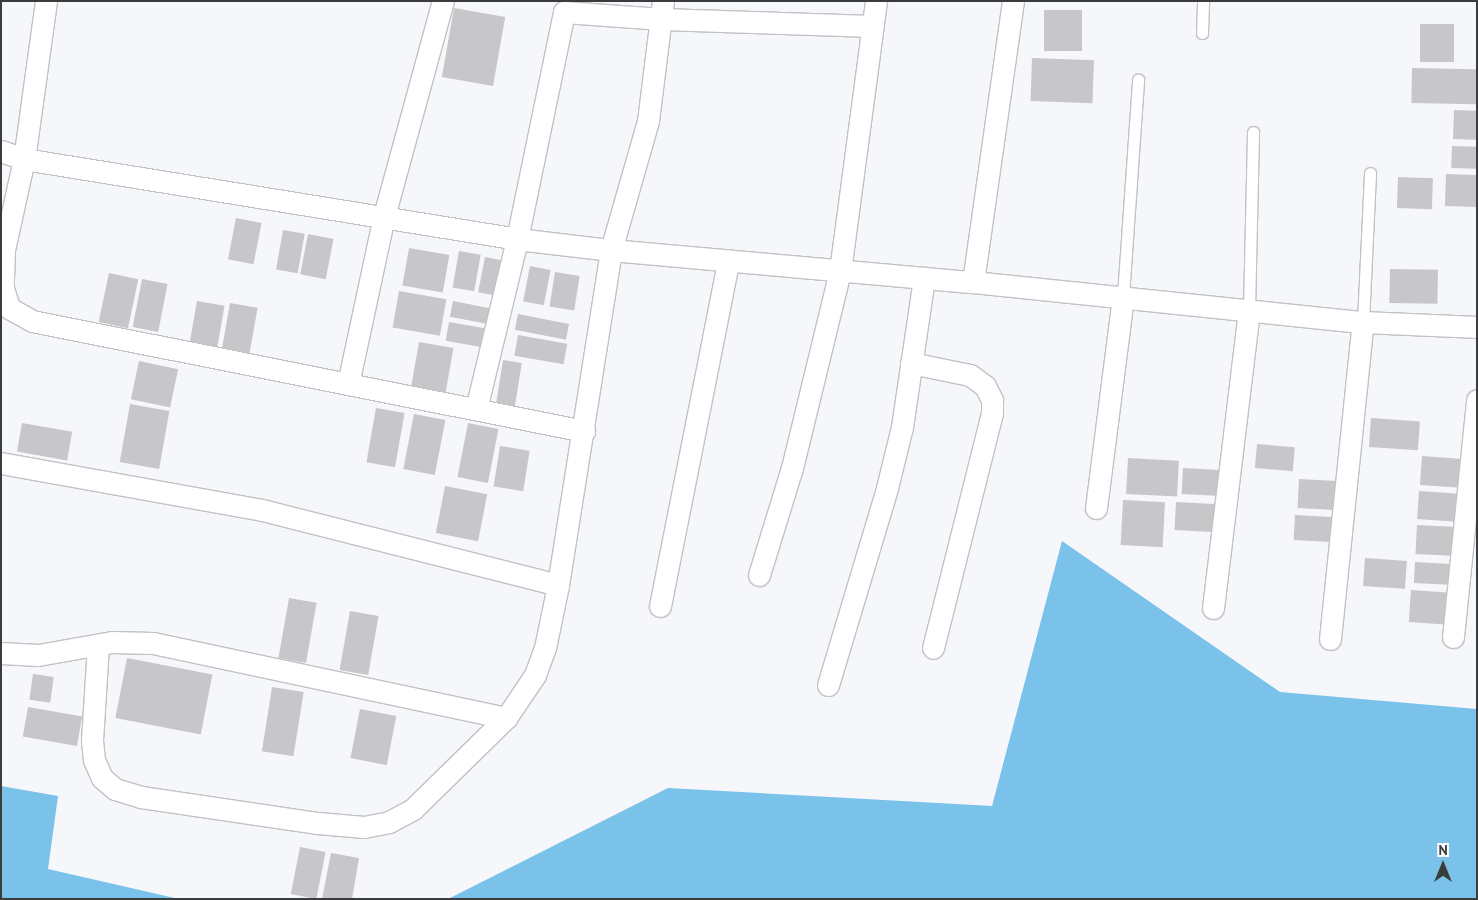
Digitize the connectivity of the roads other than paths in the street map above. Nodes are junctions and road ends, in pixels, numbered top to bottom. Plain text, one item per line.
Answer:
1 (46, 1) edge
2 (443, 1) edge
3 (876, 1) edge
4 (1013, 1) edge
5 (1203, 1) edge
6 (662, 10) edge
7 (872, 26) junction
8 (1202, 33) dead end
9 (1138, 80) dead end
10 (1253, 132) dead end
11 (1, 151) edge
12 (24, 159) junction
13 (1370, 173) dead end
14 (384, 216) junction
15 (518, 239) junction
16 (612, 250) junction
17 (728, 261) junction
18 (840, 271) junction
19 (924, 278) junction
20 (973, 282) junction
21 (1123, 296) junction
22 (1249, 310) junction
23 (1363, 322) junction
24 (1477, 327) edge
25 (911, 363) junction
26 (348, 384) junction
27 (1477, 400) edge
28 (476, 409) junction
29 (584, 431) junction
30 (1, 464) edge
31 (1096, 508) dead end
32 (759, 575) dead end
33 (558, 585) junction
34 (660, 606) dead end
35 (1213, 608) dead end
36 (1453, 637) dead end
37 (1330, 639) dead end
38 (98, 645) junction
39 (933, 648) dead end
40 (1, 653) edge
41 (828, 685) dead end
42 (506, 718) junction

1 - 12 street
2 - 14 street
3 - 7 street
4 - 20 street
5 - 8 lane
6 - 7 street
6 - 15 street
6 - 16 street
7 - 18 street
9 - 21 lane
10 - 22 lane
11 - 12 street
12 - 14 street
12 - 26 street
13 - 23 lane
14 - 15 street
14 - 26 street
15 - 16 street
15 - 28 street
16 - 17 street
16 - 29 street
17 - 18 street
17 - 34 street
18 - 19 street
18 - 32 street
19 - 20 street
19 - 25 street
20 - 21 street
21 - 22 street
21 - 31 street
22 - 23 street
22 - 35 street
23 - 24 street
23 - 37 street
25 - 39 street
25 - 41 street
26 - 28 street
27 - 36 street
28 - 29 street
29 - 33 street
30 - 33 street
33 - 42 street
38 - 40 street
38 - 42 street
38 - 42 street

